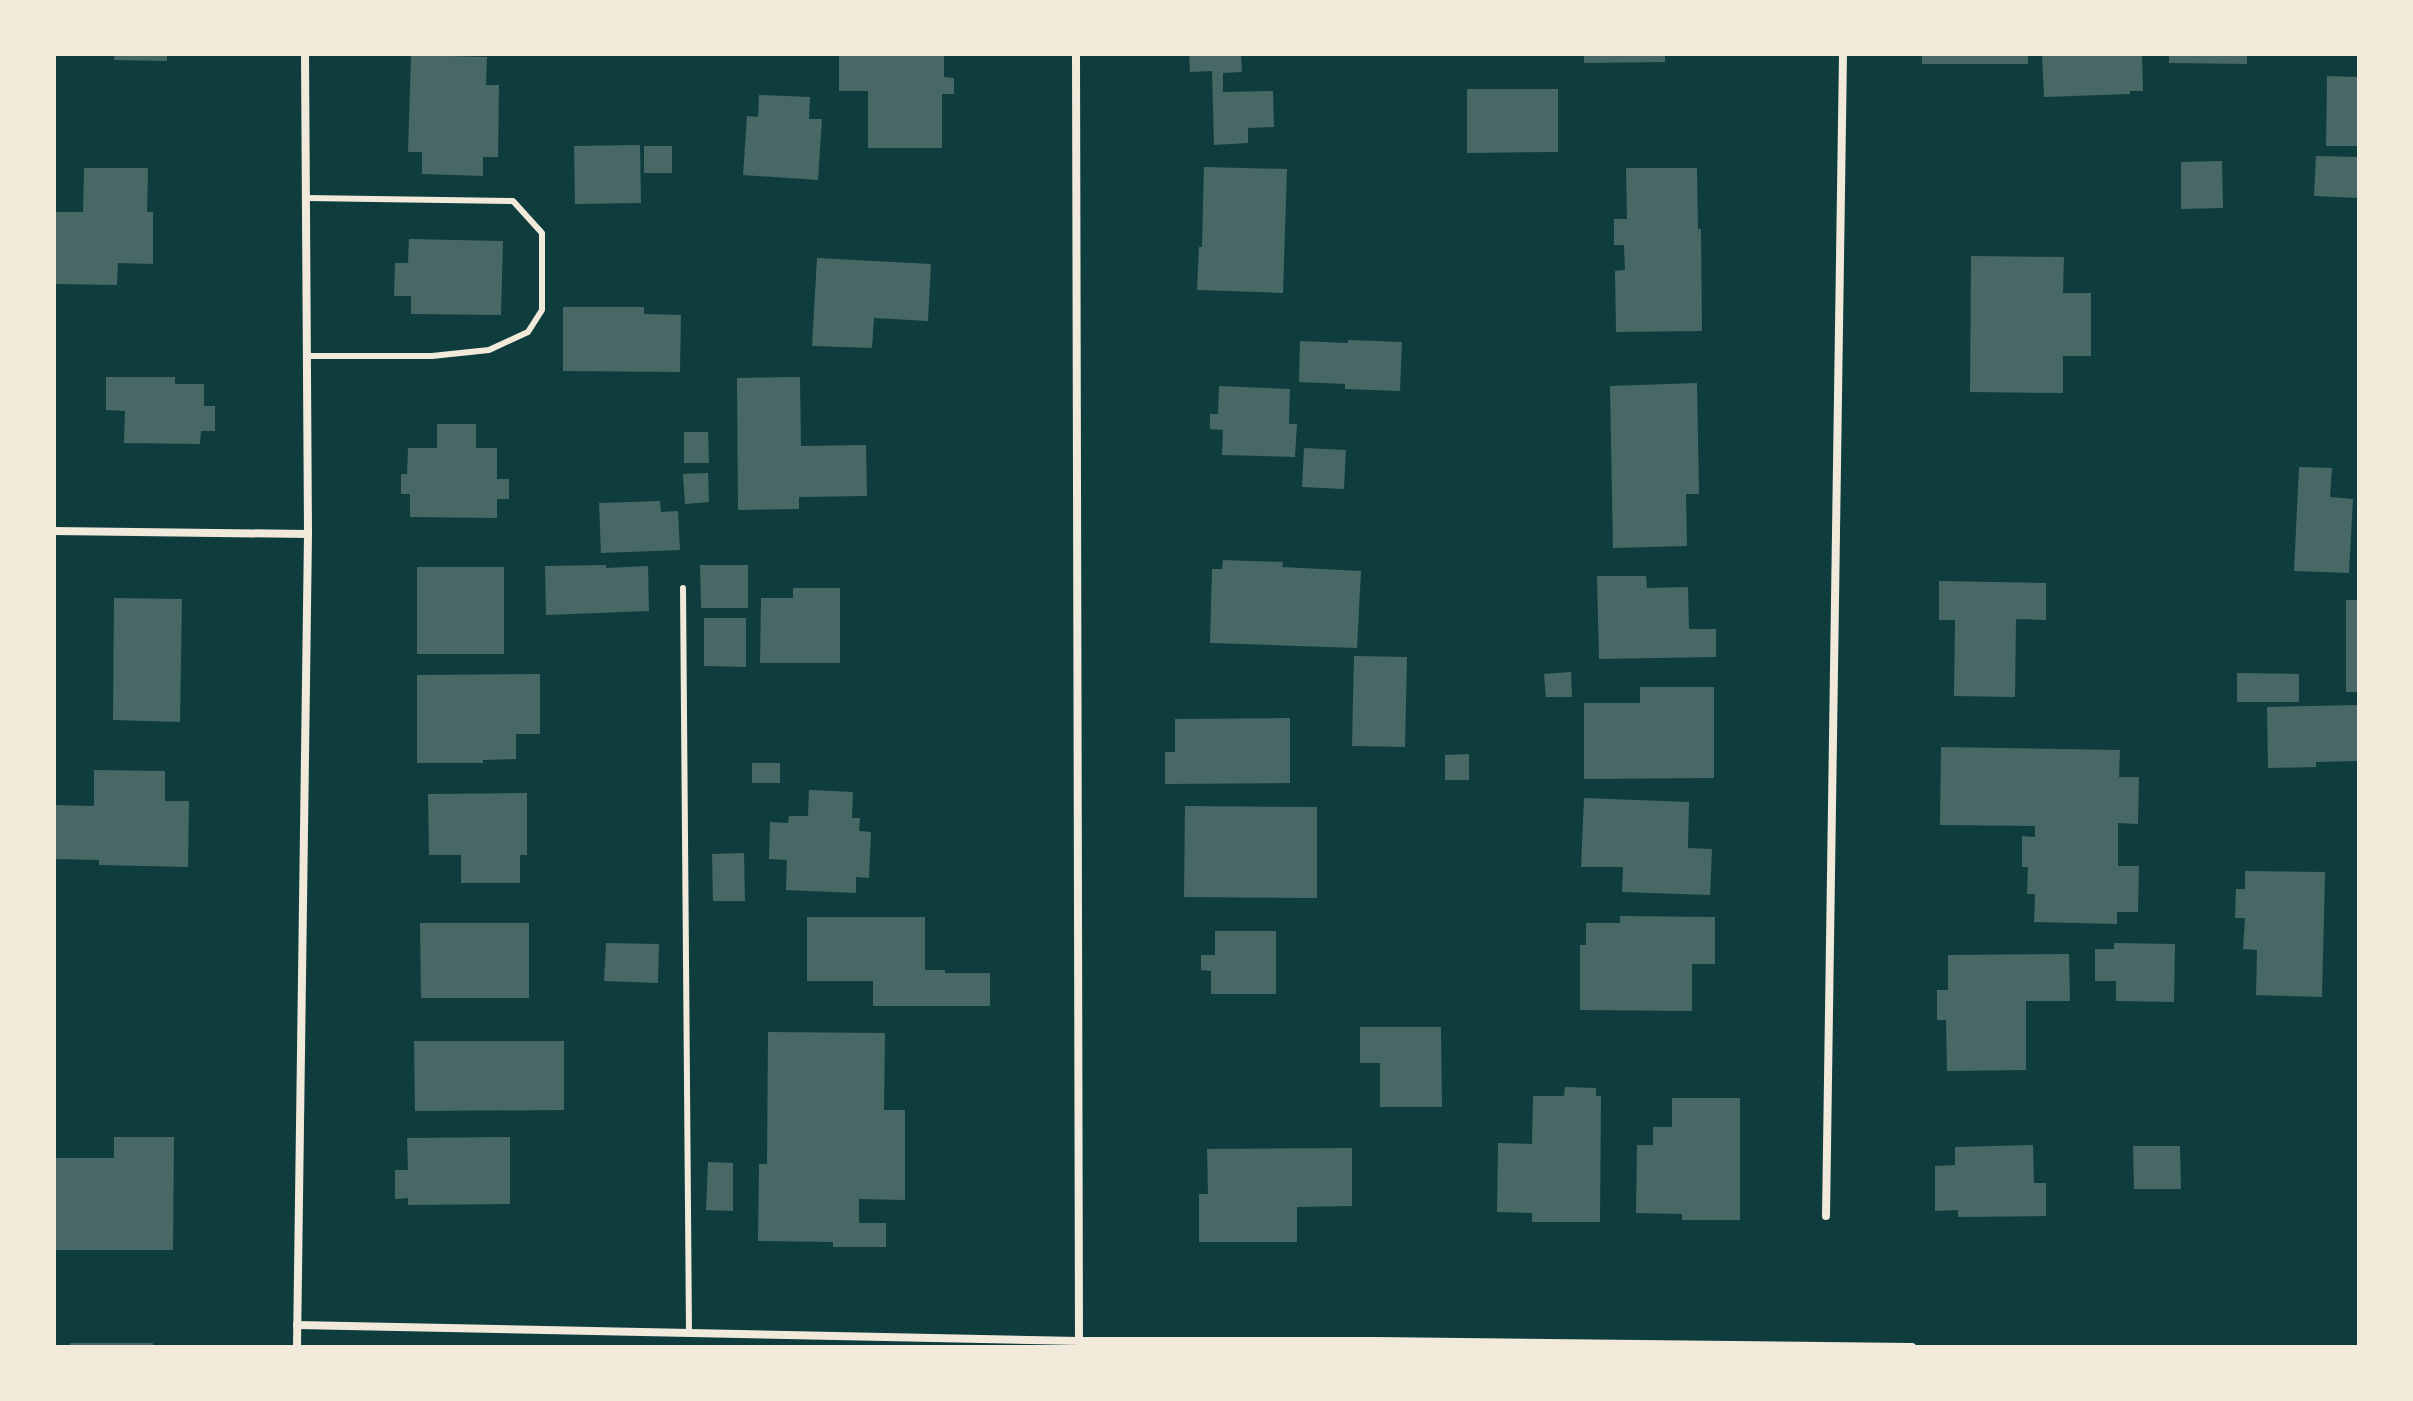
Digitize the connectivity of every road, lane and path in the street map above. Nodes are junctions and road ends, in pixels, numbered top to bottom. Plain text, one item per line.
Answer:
1 (305, 54) edge
2 (1076, 54) edge
3 (1843, 54) edge
4 (306, 198) junction
5 (306, 356) junction
6 (54, 531) edge
7 (308, 534) junction
8 (683, 588) dead end
9 (1826, 1216) dead end
10 (297, 1325) junction
11 (689, 1333) junction
12 (1079, 1341) junction
13 (1375, 1344) edge
14 (297, 1347) edge
15 (1912, 1347) edge

1 - 4 street
2 - 12 street
3 - 9 street
4 - 5 street
4 - 5 lane
5 - 7 street
6 - 7 street
7 - 10 street
8 - 11 lane
10 - 11 street
10 - 14 street
11 - 12 street
12 - 13 street
13 - 15 street

